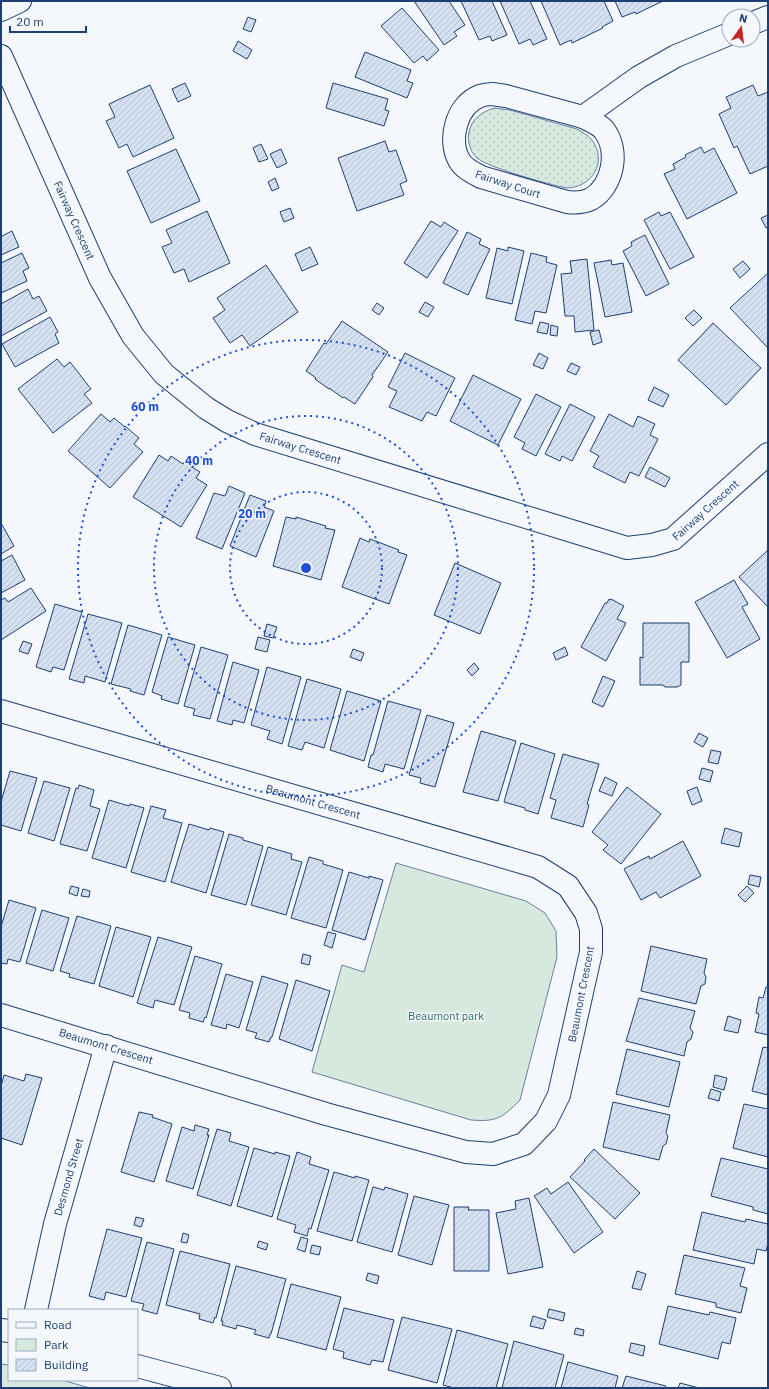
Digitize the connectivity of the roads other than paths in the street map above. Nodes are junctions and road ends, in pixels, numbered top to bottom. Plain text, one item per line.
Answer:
1 (20, 1) edge
2 (1, 10) edge
3 (721, 37) edge
4 (1, 56) edge
5 (583, 117) junction
6 (768, 454) edge
7 (1, 711) edge
8 (1, 1015) edge
9 (106, 1046) junction
10 (36, 1309) edge
11 (138, 1366) edge
12 (220, 1388) edge

1 - 2 street
3 - 5 street
4 - 6 street, Fairway Crescent
5 - 5 street, Fairway Court
7 - 9 street, Beaumont Crescent
8 - 9 street, Beaumont Crescent
9 - 10 street, Desmond Street
11 - 12 street

